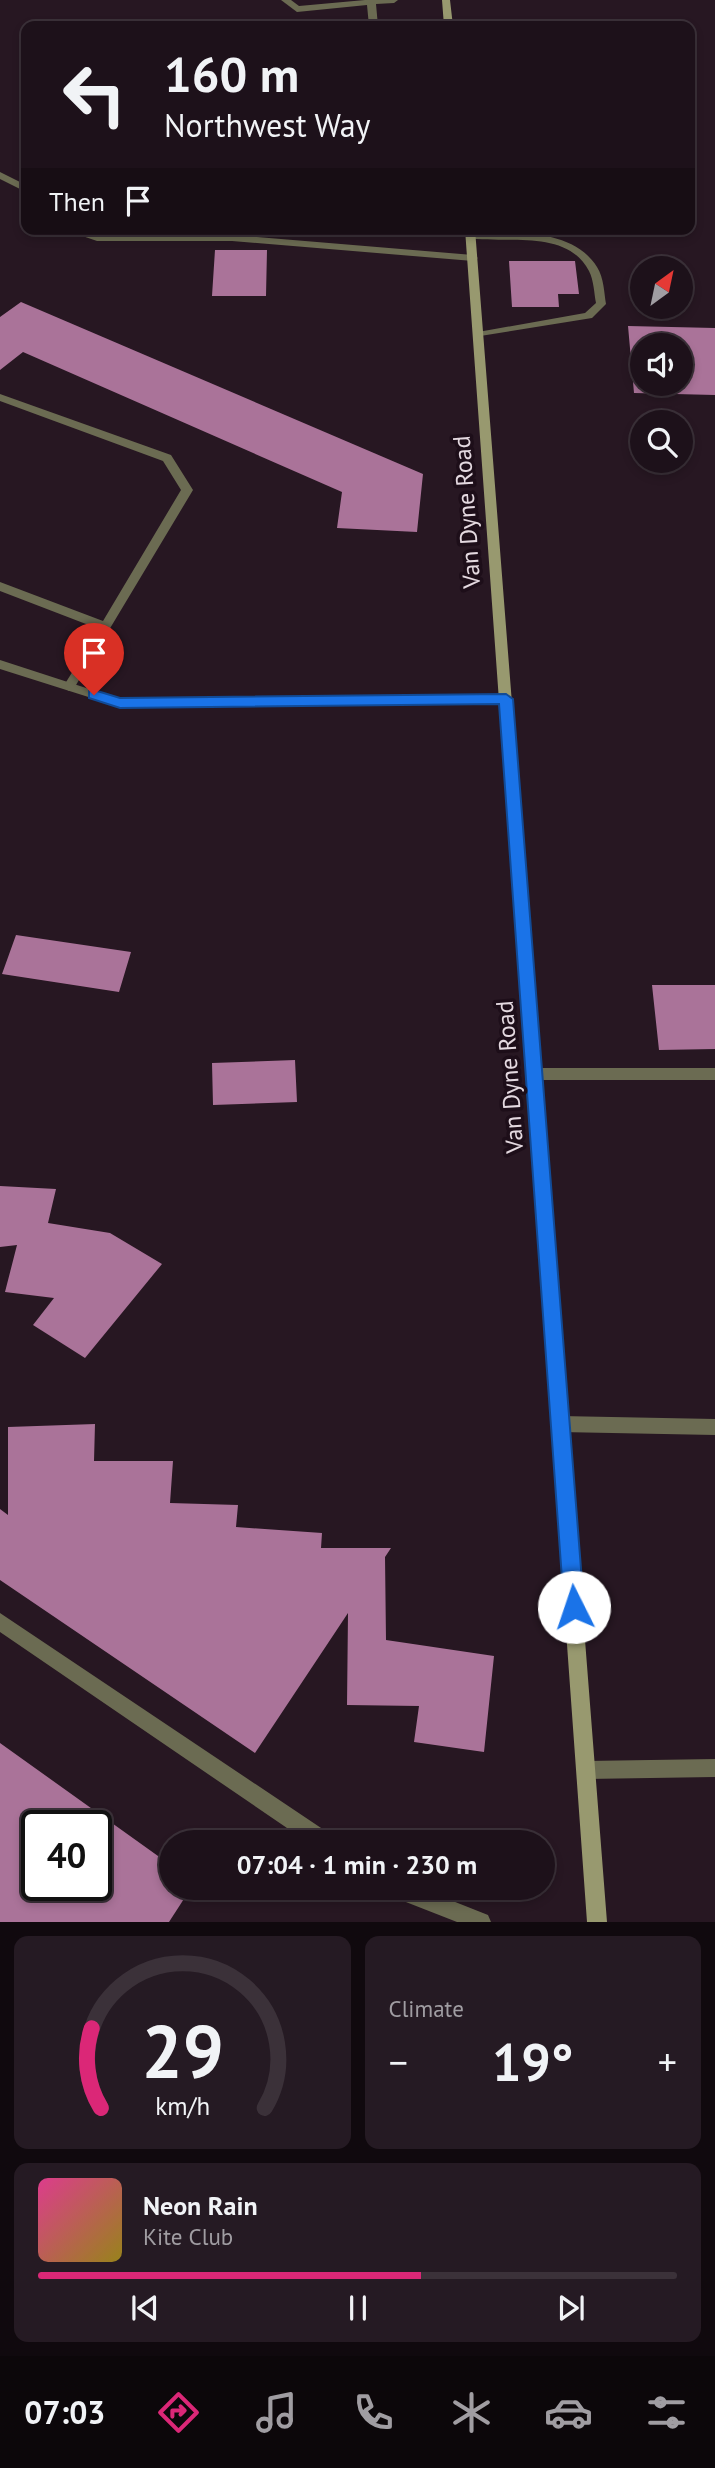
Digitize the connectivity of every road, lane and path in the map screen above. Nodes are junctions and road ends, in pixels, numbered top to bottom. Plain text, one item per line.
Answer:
1 (285, 0) edge
2 (394, 0) edge
3 (446, 0) edge
4 (371, 1) edge
5 (373, 21) edge
6 (448, 21) edge
7 (0, 175) edge
8 (21, 186) edge
9 (87, 235) edge
10 (470, 235) edge
11 (498, 235) edge
12 (472, 258) junction
13 (478, 335) junction
14 (0, 397) edge
15 (0, 586) edge
16 (106, 627) junction
17 (0, 664) edge
18 (69, 687) junction
19 (506, 699) junction
20 (534, 1074) junction
21 (715, 1074) edge
22 (560, 1424) junction
23 (715, 1427) edge
24 (0, 1622) edge
25 (715, 1768) edge
26 (586, 1770) junction
27 (307, 1830) edge
28 (425, 1900) edge
29 (481, 1922) edge
30 (597, 1922) edge

1 - 4 street
2 - 4 street
3 - 6 street
4 - 5 street
7 - 8 street
9 - 12 street
10 - 12 street, Van Dyne Road
11 - 13 street
12 - 13 street, Van Dyne Road
13 - 19 street, Van Dyne Road
14 - 16 street
15 - 16 street
16 - 18 street
17 - 18 street
18 - 19 street
19 - 20 street, Van Dyne Road
20 - 21 street
20 - 22 street, Van Dyne Road
22 - 23 street
22 - 26 street, Van Dyne Road
24 - 27 street
25 - 26 street
26 - 30 street, Van Dyne Road
28 - 29 street

